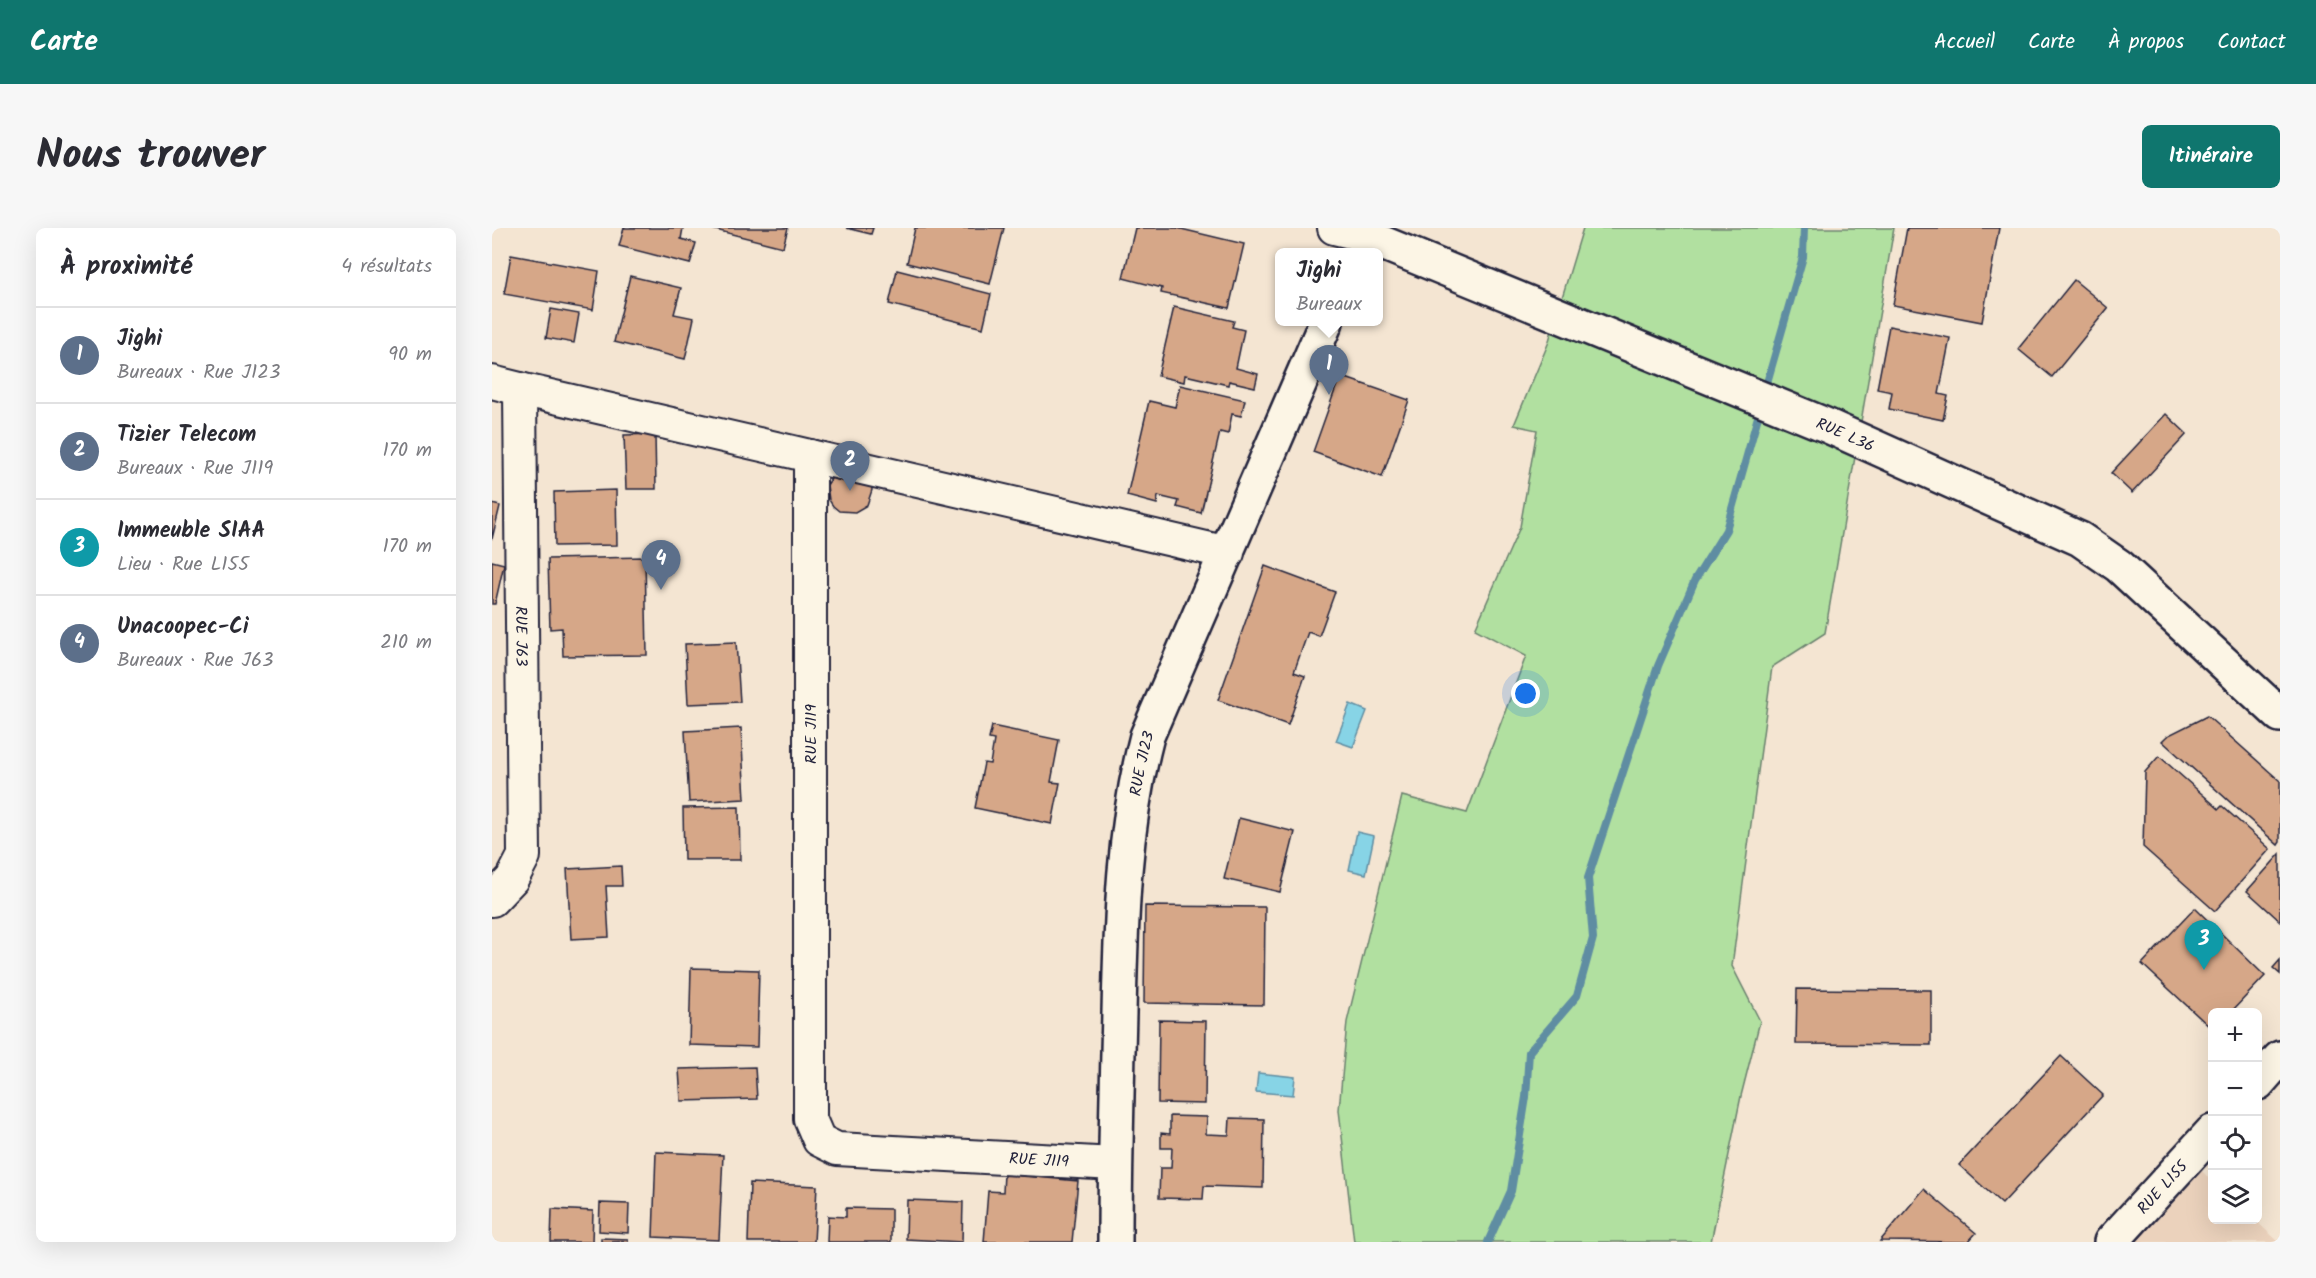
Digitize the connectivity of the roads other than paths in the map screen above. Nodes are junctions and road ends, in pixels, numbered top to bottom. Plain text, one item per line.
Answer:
1 (1355, 236) edge
2 (1324, 326) edge
3 (506, 386) edge
4 (810, 456) junction
5 (1228, 553) junction
6 (2280, 714) edge
7 (492, 900) edge
8 (2280, 1058) edge
9 (2262, 1078) edge
10 (2208, 1136) edge
11 (1115, 1164) junction
12 (1115, 1242) edge
13 (2111, 1242) edge

1 - 6 street, RUE L36
2 - 5 street, RUE J123
3 - 4 street
3 - 7 street, RUE J63
4 - 5 street
4 - 11 street, RUE J119
5 - 11 street, RUE J123
8 - 9 street
10 - 13 street, RUE L155
11 - 12 street, RUE J123

